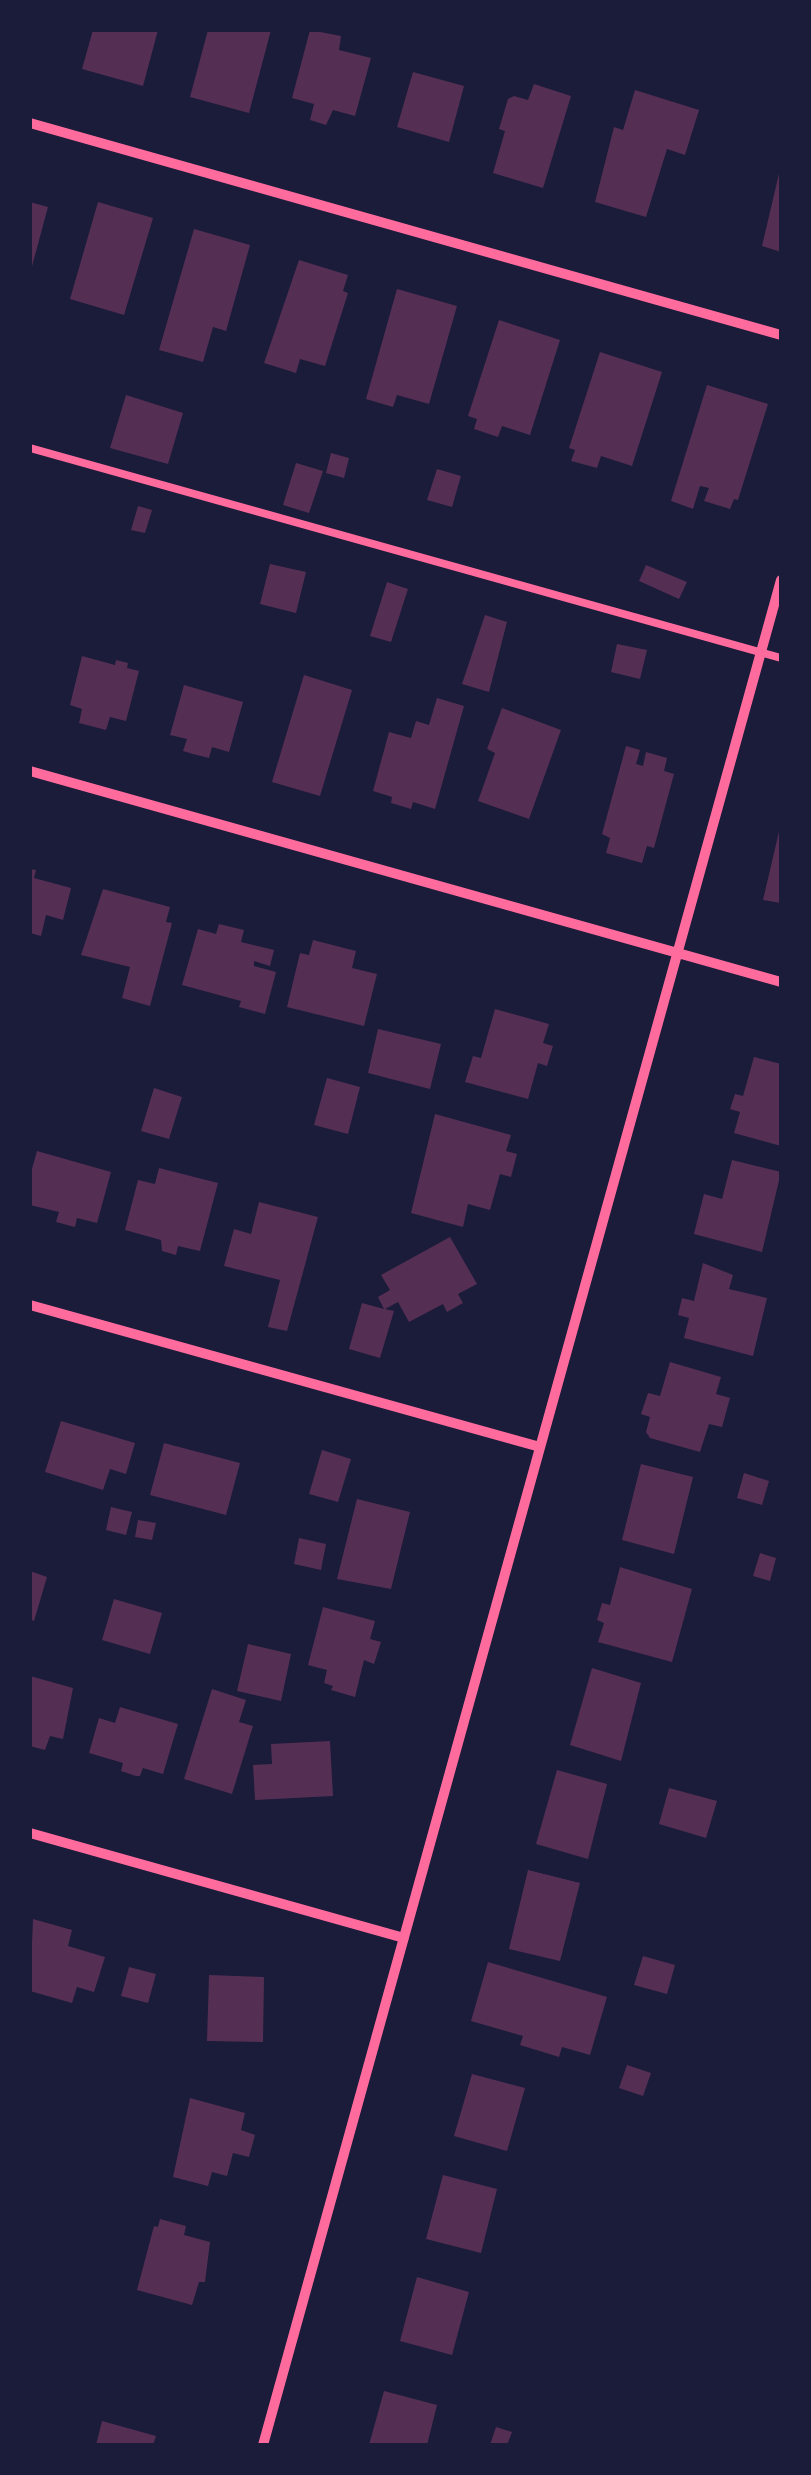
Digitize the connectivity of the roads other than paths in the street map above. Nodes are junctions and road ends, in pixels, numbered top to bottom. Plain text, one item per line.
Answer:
1 (30, 123) edge
2 (781, 335) edge
3 (30, 448) edge
4 (781, 580) edge
5 (761, 652) junction
6 (781, 658) edge
7 (30, 771) edge
8 (678, 952) junction
9 (781, 982) edge
10 (30, 1305) edge
11 (540, 1447) junction
12 (30, 1833) edge
13 (404, 1938) junction
14 (262, 2445) edge

1 - 2 street
3 - 5 lane
4 - 5 street
5 - 6 lane
5 - 8 street
7 - 8 street
8 - 9 street
8 - 11 street
10 - 11 street
11 - 13 street
12 - 13 street
13 - 14 street

